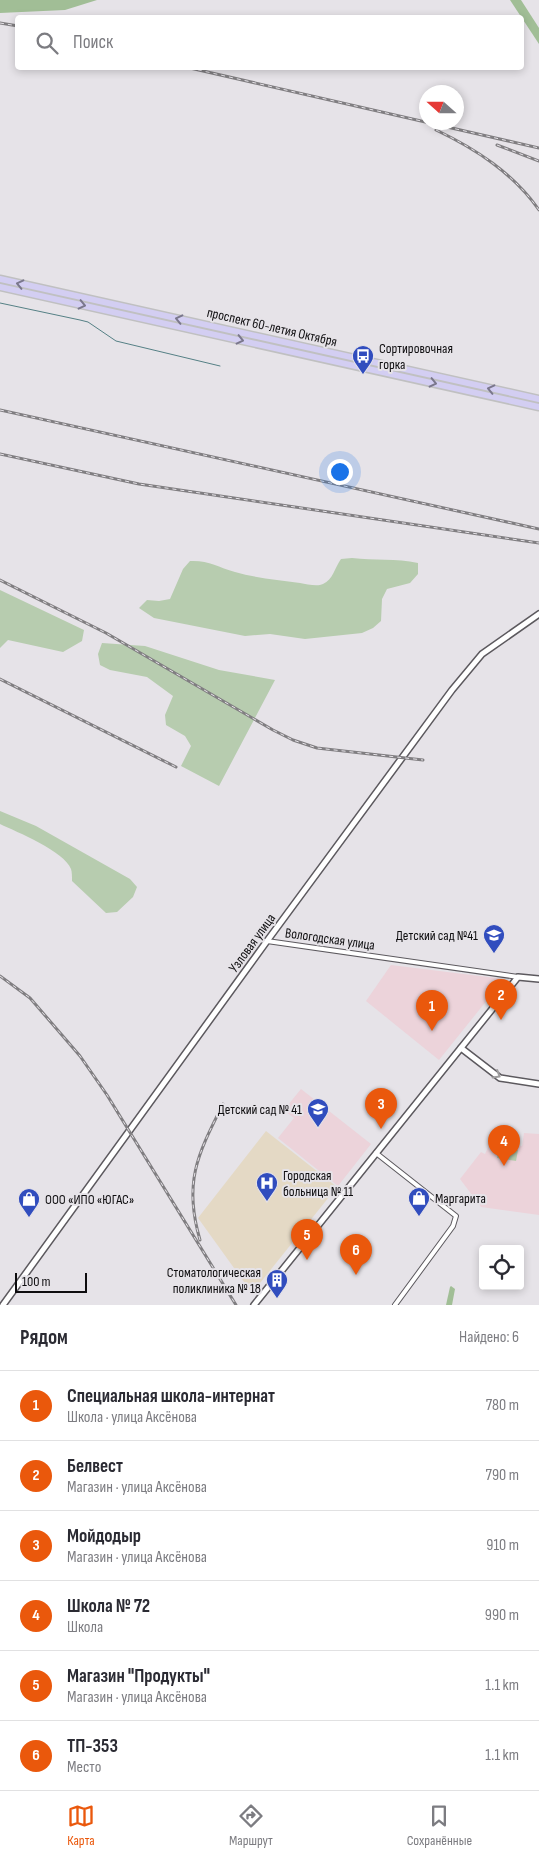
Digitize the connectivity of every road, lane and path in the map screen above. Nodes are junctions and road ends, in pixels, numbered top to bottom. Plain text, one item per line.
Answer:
1 (0, 279) edge
2 (0, 287) edge
3 (539, 399) edge
4 (539, 407) edge
5 (539, 614) edge
6 (267, 941) junction
7 (518, 977) junction
8 (539, 979) edge
9 (461, 1048) junction
10 (539, 1084) edge
11 (376, 1153) junction
12 (3, 1305) edge
13 (254, 1305) edge
14 (395, 1305) edge

3 -> 1 highway, проспект 60-летия Октября
2 -> 4 highway, проспект 60-летия Октября
5 - 6 street, Узловая улица
6 - 7 street, Вологодская улица
6 - 12 street, Узловая улица
7 - 8 street, Вологодская улица
7 - 9 street
9 -> 10 street
9 - 11 street
11 - 13 street
11 - 14 street

